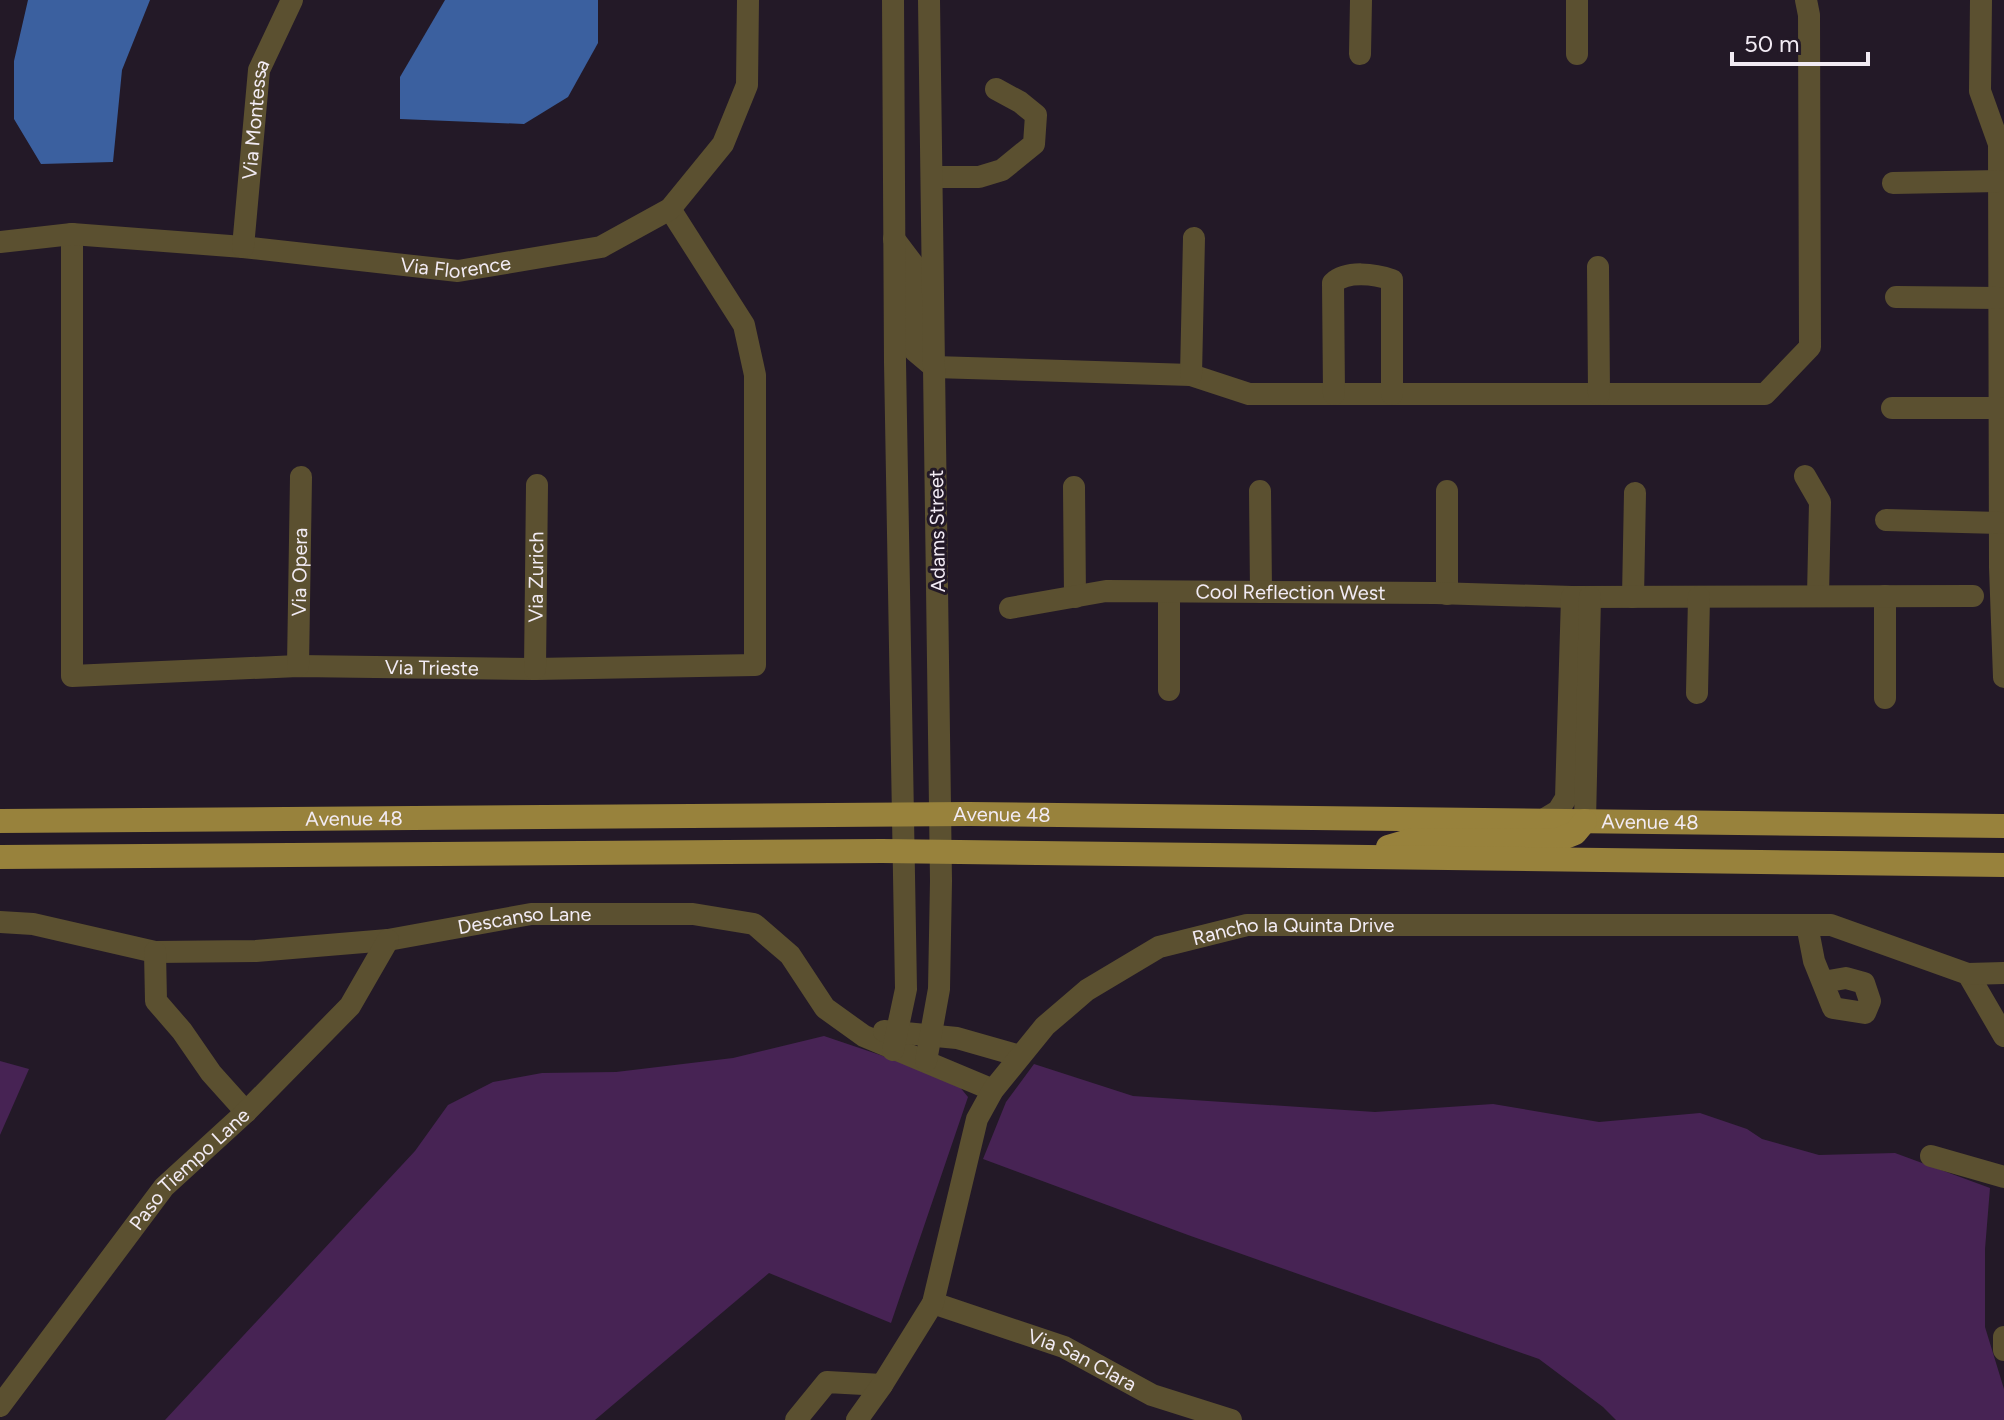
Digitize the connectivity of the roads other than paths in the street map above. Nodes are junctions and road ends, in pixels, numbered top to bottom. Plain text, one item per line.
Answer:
1 (292, 0) edge
2 (748, 0) edge
3 (893, 0) edge
4 (929, 0) edge
5 (1361, 0) edge
6 (1577, 0) edge
7 (1806, 0) edge
8 (1981, 0) edge
9 (1360, 54) dead end
10 (1577, 54) dead end
11 (996, 89) dead end
12 (932, 177) junction
13 (1999, 181) junction
14 (1893, 183) dead end
15 (670, 209) junction
16 (2002, 217) edge
17 (72, 234) junction
18 (1194, 238) dead end
19 (894, 239) junction
20 (0, 242) edge
21 (243, 247) junction
22 (1598, 267) dead end
23 (1896, 297) dead end
24 (1999, 298) junction
25 (2002, 330) edge
26 (934, 367) junction
27 (1191, 375) junction
28 (1334, 394) junction
29 (1392, 394) junction
30 (1599, 394) junction
31 (1892, 408) dead end
32 (2000, 408) junction
33 (2002, 445) edge
34 (1805, 476) dead end
35 (301, 477) dead end
36 (537, 485) dead end
37 (1074, 487) dead end
38 (1260, 491) dead end
39 (1447, 491) dead end
40 (1635, 493) dead end
41 (1886, 520) dead end
42 (2000, 523) junction
43 (2002, 555) edge
44 (1169, 592) junction
45 (1261, 592) junction
46 (1447, 594) junction
47 (1818, 596) junction
48 (1885, 596) junction
49 (1973, 596) dead end
50 (1075, 597) junction
51 (1581, 597) junction
52 (1633, 597) junction
53 (1699, 597) junction
54 (1010, 608) dead end
55 (298, 666) junction
56 (535, 669) junction
57 (2004, 677) edge
58 (1169, 690) dead end
59 (1697, 693) dead end
60 (1885, 698) dead end
61 (902, 814) junction
62 (940, 814) junction
63 (1543, 820) junction
64 (0, 821) edge
65 (1585, 821) junction
66 (2004, 826) edge
67 (903, 852) junction
68 (941, 852) junction
69 (1355, 856) junction
70 (0, 857) edge
71 (2004, 865) edge
72 (0, 922) edge
73 (1807, 925) junction
74 (388, 940) junction
75 (155, 952) junction
76 (2004, 973) edge
77 (1968, 974) junction
78 (1823, 982) dead end
79 (931, 1034) junction
80 (2004, 1036) edge
81 (895, 1040) junction
82 (1020, 1056) junction
83 (926, 1061) junction
84 (993, 1090) junction
85 (246, 1112) junction
86 (1931, 1156) dead end
87 (2004, 1177) edge
88 (933, 1303) junction
89 (2004, 1337) edge
90 (2004, 1350) edge
91 (882, 1385) junction
92 (0, 1406) edge
93 (796, 1420) edge
94 (857, 1420) edge
95 (1231, 1420) edge

1 - 21 street, Via Montessa
2 - 15 street, Via Florence
3 - 19 street, Adams Street
4 - 12 street, Adams Street
5 - 9 street
6 - 10 street
7 - 30 street
8 - 13 street
11 - 12 street
12 - 26 street, Adams Street
13 - 14 street
13 - 16 street
15 - 21 street, Via Florence
15 - 56 street, Via Trieste
16 - 24 street
17 - 20 street, Via Florence
17 - 21 street, Via Florence
17 - 55 street, Via Trieste
18 - 27 street
19 - 26 street
19 - 61 street, Adams Street
22 - 30 street
23 - 24 street
24 - 25 street
25 - 32 street
26 - 27 street
26 - 62 street, Adams Street
27 - 28 street
28 - 29 street
28 - 29 street
29 - 30 street
31 - 32 street
32 - 33 street
33 - 42 street
34 - 47 street
35 - 55 street, Via Opera
36 - 56 street, Via Zurich
37 - 50 street
38 - 45 street
39 - 46 street
40 - 52 street
41 - 42 street
42 - 43 street
43 - 57 street
44 - 45 street, Cool Reflection West
44 - 50 street, Cool Reflection West
44 - 58 street
45 - 46 street, Cool Reflection West
46 - 51 street, Cool Reflection West
47 - 48 street, Cool Reflection West
47 - 53 street, Cool Reflection West
48 - 49 street, Cool Reflection West
48 - 60 street
50 - 54 street, Cool Reflection West
51 - 52 street, Cool Reflection West
51 - 63 street
51 - 65 street
52 - 53 street, Cool Reflection West
53 - 59 street
55 - 56 street, Via Trieste
61 - 62 main road, Avenue 48
61 - 64 main road, Avenue 48
61 - 67 street, Adams Street
62 - 63 main road, Avenue 48
62 - 68 street, Adams Street
63 - 65 main road, Avenue 48
65 - 66 main road, Avenue 48
65 - 69 main road
67 - 68 main road, Avenue 48
67 - 70 main road, Avenue 48
67 - 81 street, Adams Street
68 - 69 main road, Avenue 48
68 - 79 street, Adams Street
69 - 71 main road, Avenue 48
72 - 75 street, Descanso Lane
73 - 77 street, Rancho la Quinta Drive
73 - 78 street
73 - 82 street, Rancho la Quinta Drive
74 - 75 street, Descanso Lane
74 - 81 street, Descanso Lane
74 - 85 street, Paso Tiempo Lane
75 - 85 street
76 - 77 street, Rancho la Quinta Drive
77 - 80 street
79 - 81 street
79 - 82 street
79 - 83 street, Adams Street
81 - 83 street
82 - 84 street, Rancho la Quinta Drive
83 - 84 street
84 - 88 street, Rancho la Quinta Drive
85 - 92 street, Paso Tiempo Lane
86 - 87 street
88 - 91 street, Rancho la Quinta Drive
88 - 95 street, Via San Clara
89 - 90 street
91 - 93 street
91 - 94 street, Rancho la Quinta Drive

